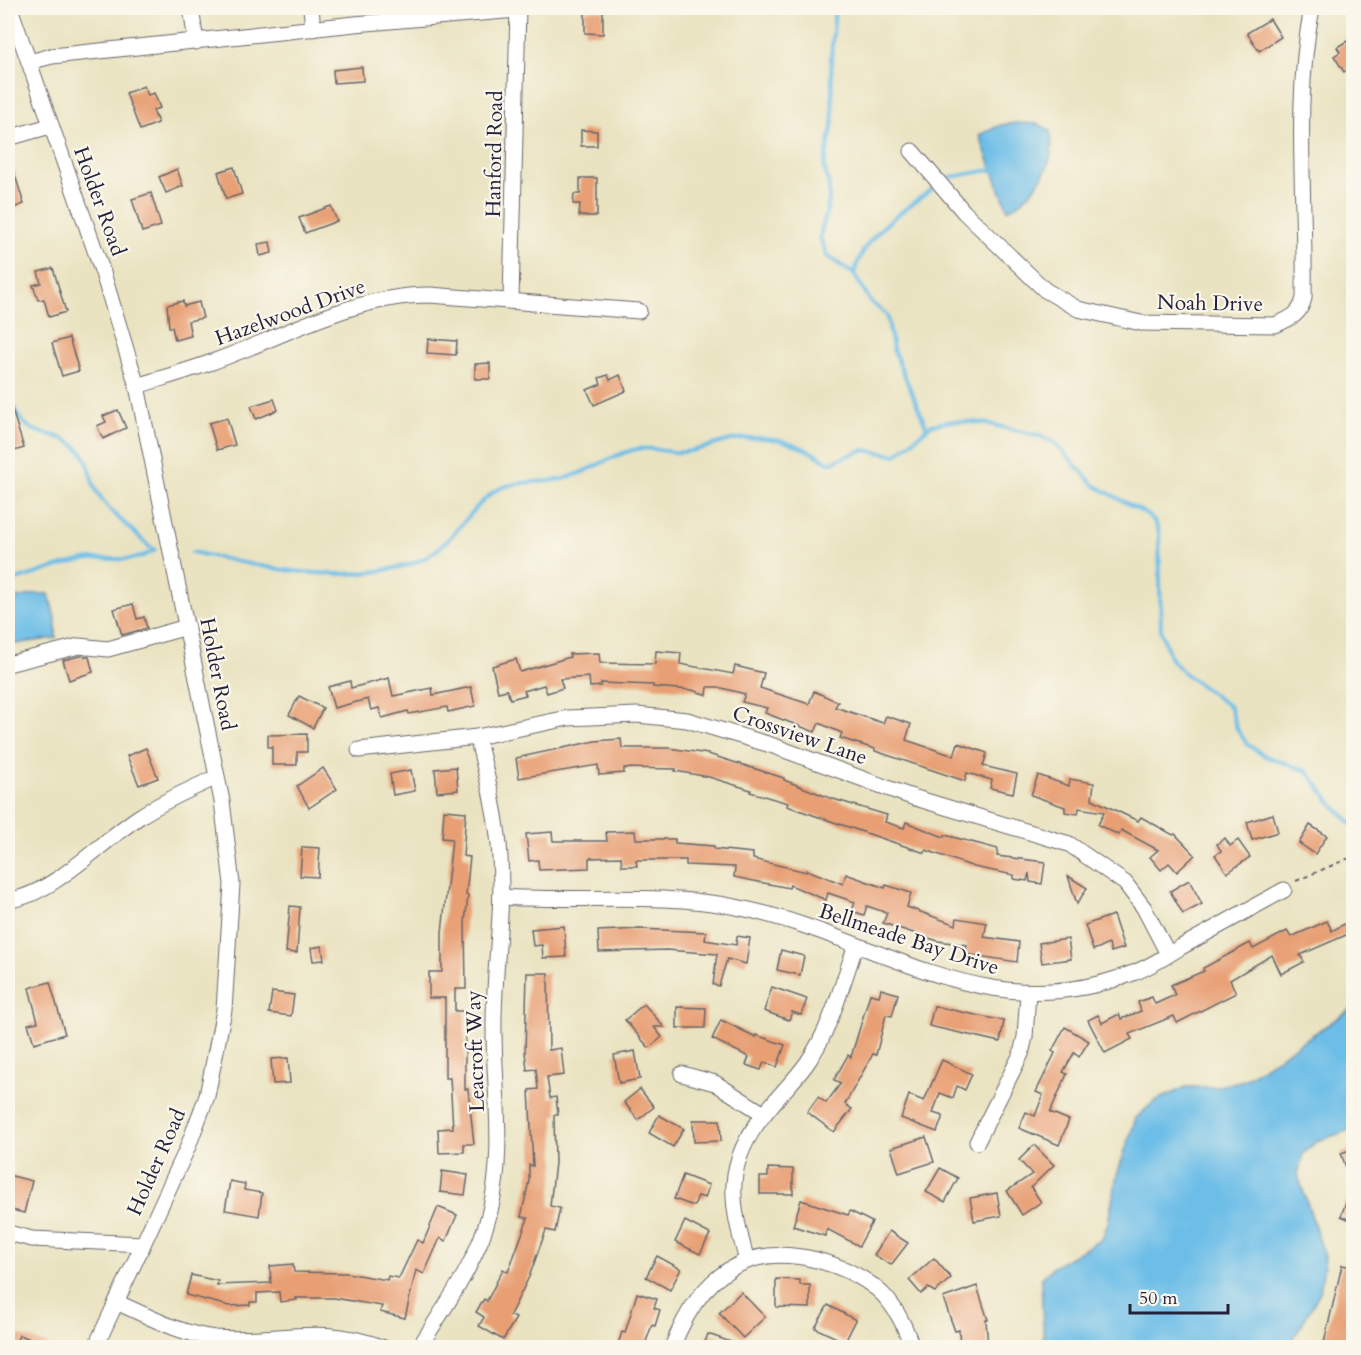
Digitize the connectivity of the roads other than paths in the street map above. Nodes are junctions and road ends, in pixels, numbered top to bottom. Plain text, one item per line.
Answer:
1 (10, 8) edge
2 (191, 8) edge
3 (311, 8) edge
4 (1312, 8) edge
5 (518, 9) edge
6 (313, 29) junction
7 (195, 42) junction
8 (29, 62) junction
9 (50, 126) junction
10 (8, 138) edge
11 (912, 151) dead end
12 (511, 301) junction
13 (639, 311) dead end
14 (137, 386) junction
15 (187, 627) junction
16 (8, 664) edge
17 (477, 737) junction
18 (359, 750) dead end
19 (217, 777) junction
20 (1284, 890) road end
21 (501, 897) junction
22 (8, 900) edge
23 (856, 945) junction
24 (1168, 954) junction
25 (1028, 993) junction
26 (682, 1074) dead end
27 (764, 1114) junction
28 (977, 1142) dead end
29 (8, 1233) edge
30 (143, 1244) junction
31 (747, 1261) junction
32 (116, 1302) junction
33 (95, 1347) edge
34 (384, 1347) edge
35 (418, 1347) edge
36 (672, 1347) edge
37 (912, 1347) edge

1 - 8 street, Holder Road
2 - 7 street
3 - 6 street
4 - 11 street, Noah Drive
5 - 6 street
5 - 12 street, Hanford Road
6 - 7 street
7 - 8 street
8 - 9 street, Holder Road
9 - 10 street
9 - 14 street, Holder Road
12 - 13 street, Hazelwood Drive
12 - 14 street, Hazelwood Drive
14 - 15 street, Holder Road
15 - 16 street
15 - 19 street, Holder Road
17 - 18 street, Crossview Lane
17 - 21 street, Leacroft Way
17 - 24 street, Crossview Lane
19 - 22 street
19 - 30 street, Holder Road
20 - 24 street, Bellmeade Bay Drive
21 - 23 street, Bellmeade Bay Drive
21 - 35 street, Leacroft Way
23 - 25 street, Bellmeade Bay Drive
23 - 27 street
24 - 25 street, Bellmeade Bay Drive
25 - 28 street
26 - 27 street
27 - 31 street
29 - 30 street
30 - 32 street, Holder Road
31 - 36 street
31 - 37 street
32 - 33 street, Holder Road
32 - 34 street

